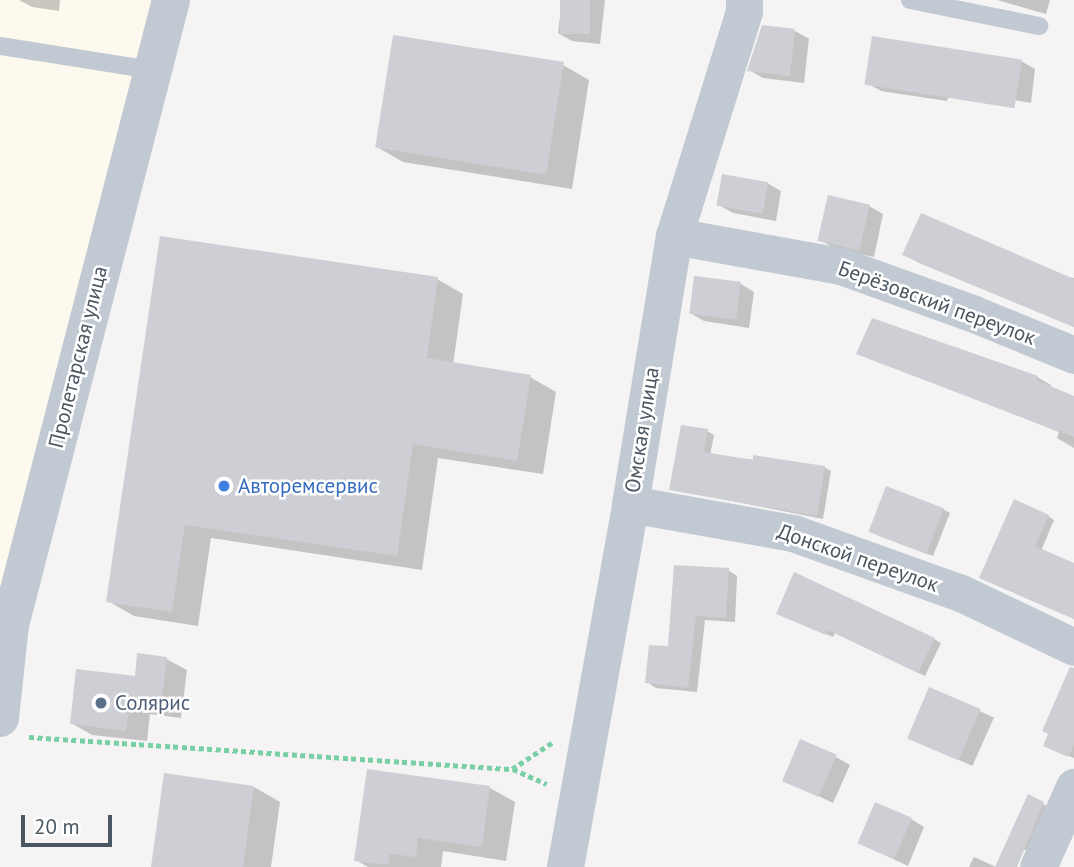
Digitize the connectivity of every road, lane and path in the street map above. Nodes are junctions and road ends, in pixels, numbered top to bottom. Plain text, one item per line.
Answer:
1 (170, 0) edge
2 (744, 0) edge
3 (910, 0) edge
4 (1039, 26) dead end
5 (0, 46) edge
6 (151, 70) junction
7 (674, 236) junction
8 (1074, 355) edge
9 (630, 504) junction
10 (5, 625) edge
11 (1074, 648) edge
12 (592, 716) junction
13 (14, 727) edge
14 (1074, 787) edge
15 (565, 867) edge
16 (1038, 867) edge

1 - 6 street, Пролетарская улица
2 - 7 street, Омская улица
3 - 4 lane
5 - 6 lane
6 - 10 street, Пролетарская улица
7 - 8 street, Берёзовский переулок
7 - 9 street, Омская улица
9 - 11 street, Донской переулок
9 - 12 street, Омская улица
10 - 13 street, Пролетарская улица
12 - 13 path
12 - 15 street, Омская улица
14 - 16 street

